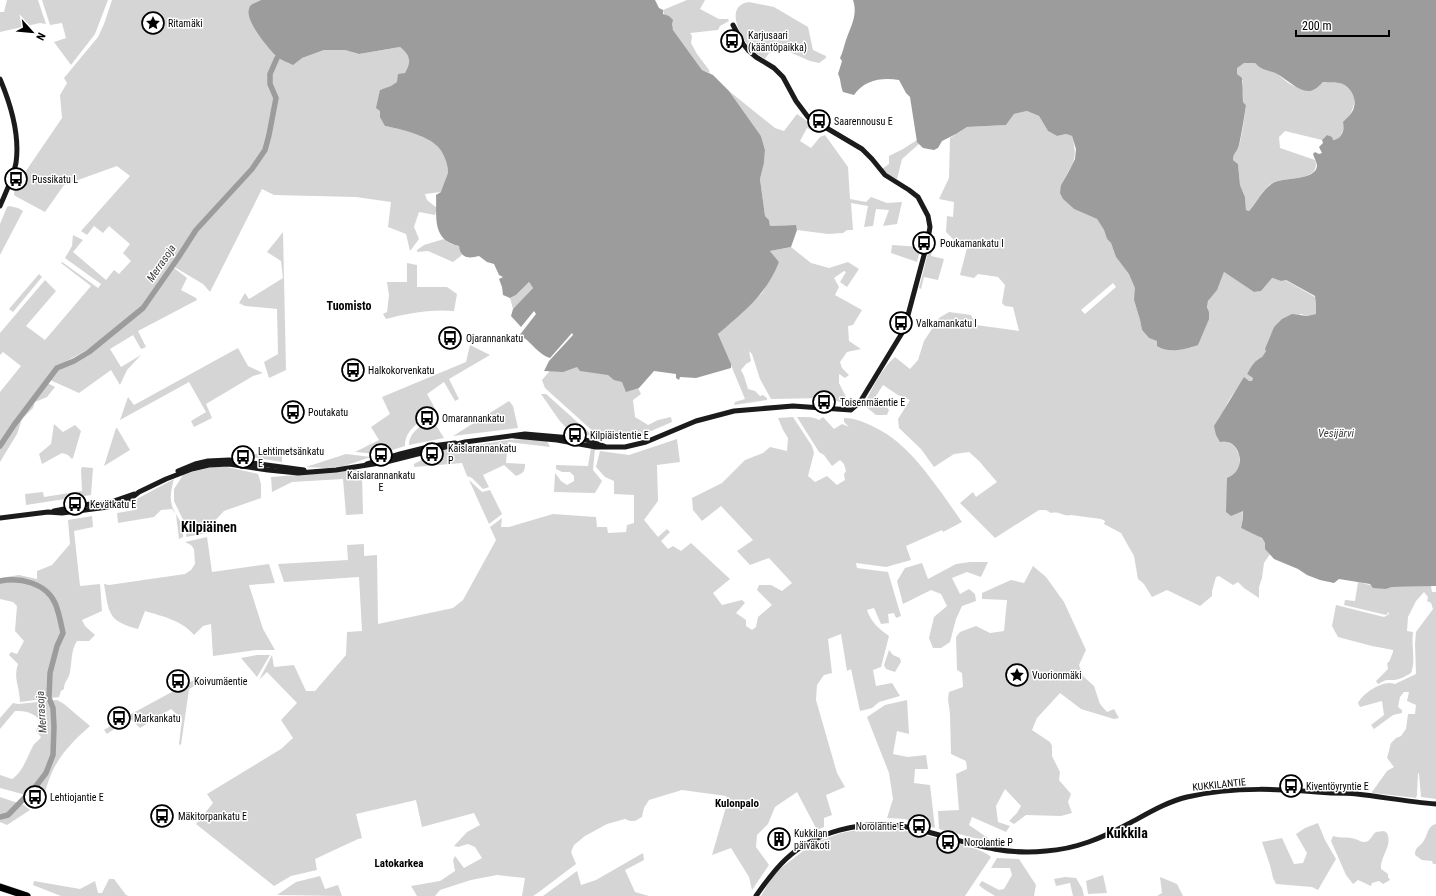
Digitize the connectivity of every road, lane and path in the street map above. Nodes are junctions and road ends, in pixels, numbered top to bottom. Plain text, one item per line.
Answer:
1 (733, 25) dead end
2 (0, 79) edge
3 (0, 206) edge
4 (0, 518) edge
5 (1436, 804) edge
6 (0, 887) edge
7 (0, 891) edge
8 (17, 896) edge
9 (27, 896) edge
10 (756, 896) edge

1 - 4 street
2 - 3 street
5 - 10 street, KUKKILANTIE
6 - 9 highway
7 - 8 highway

